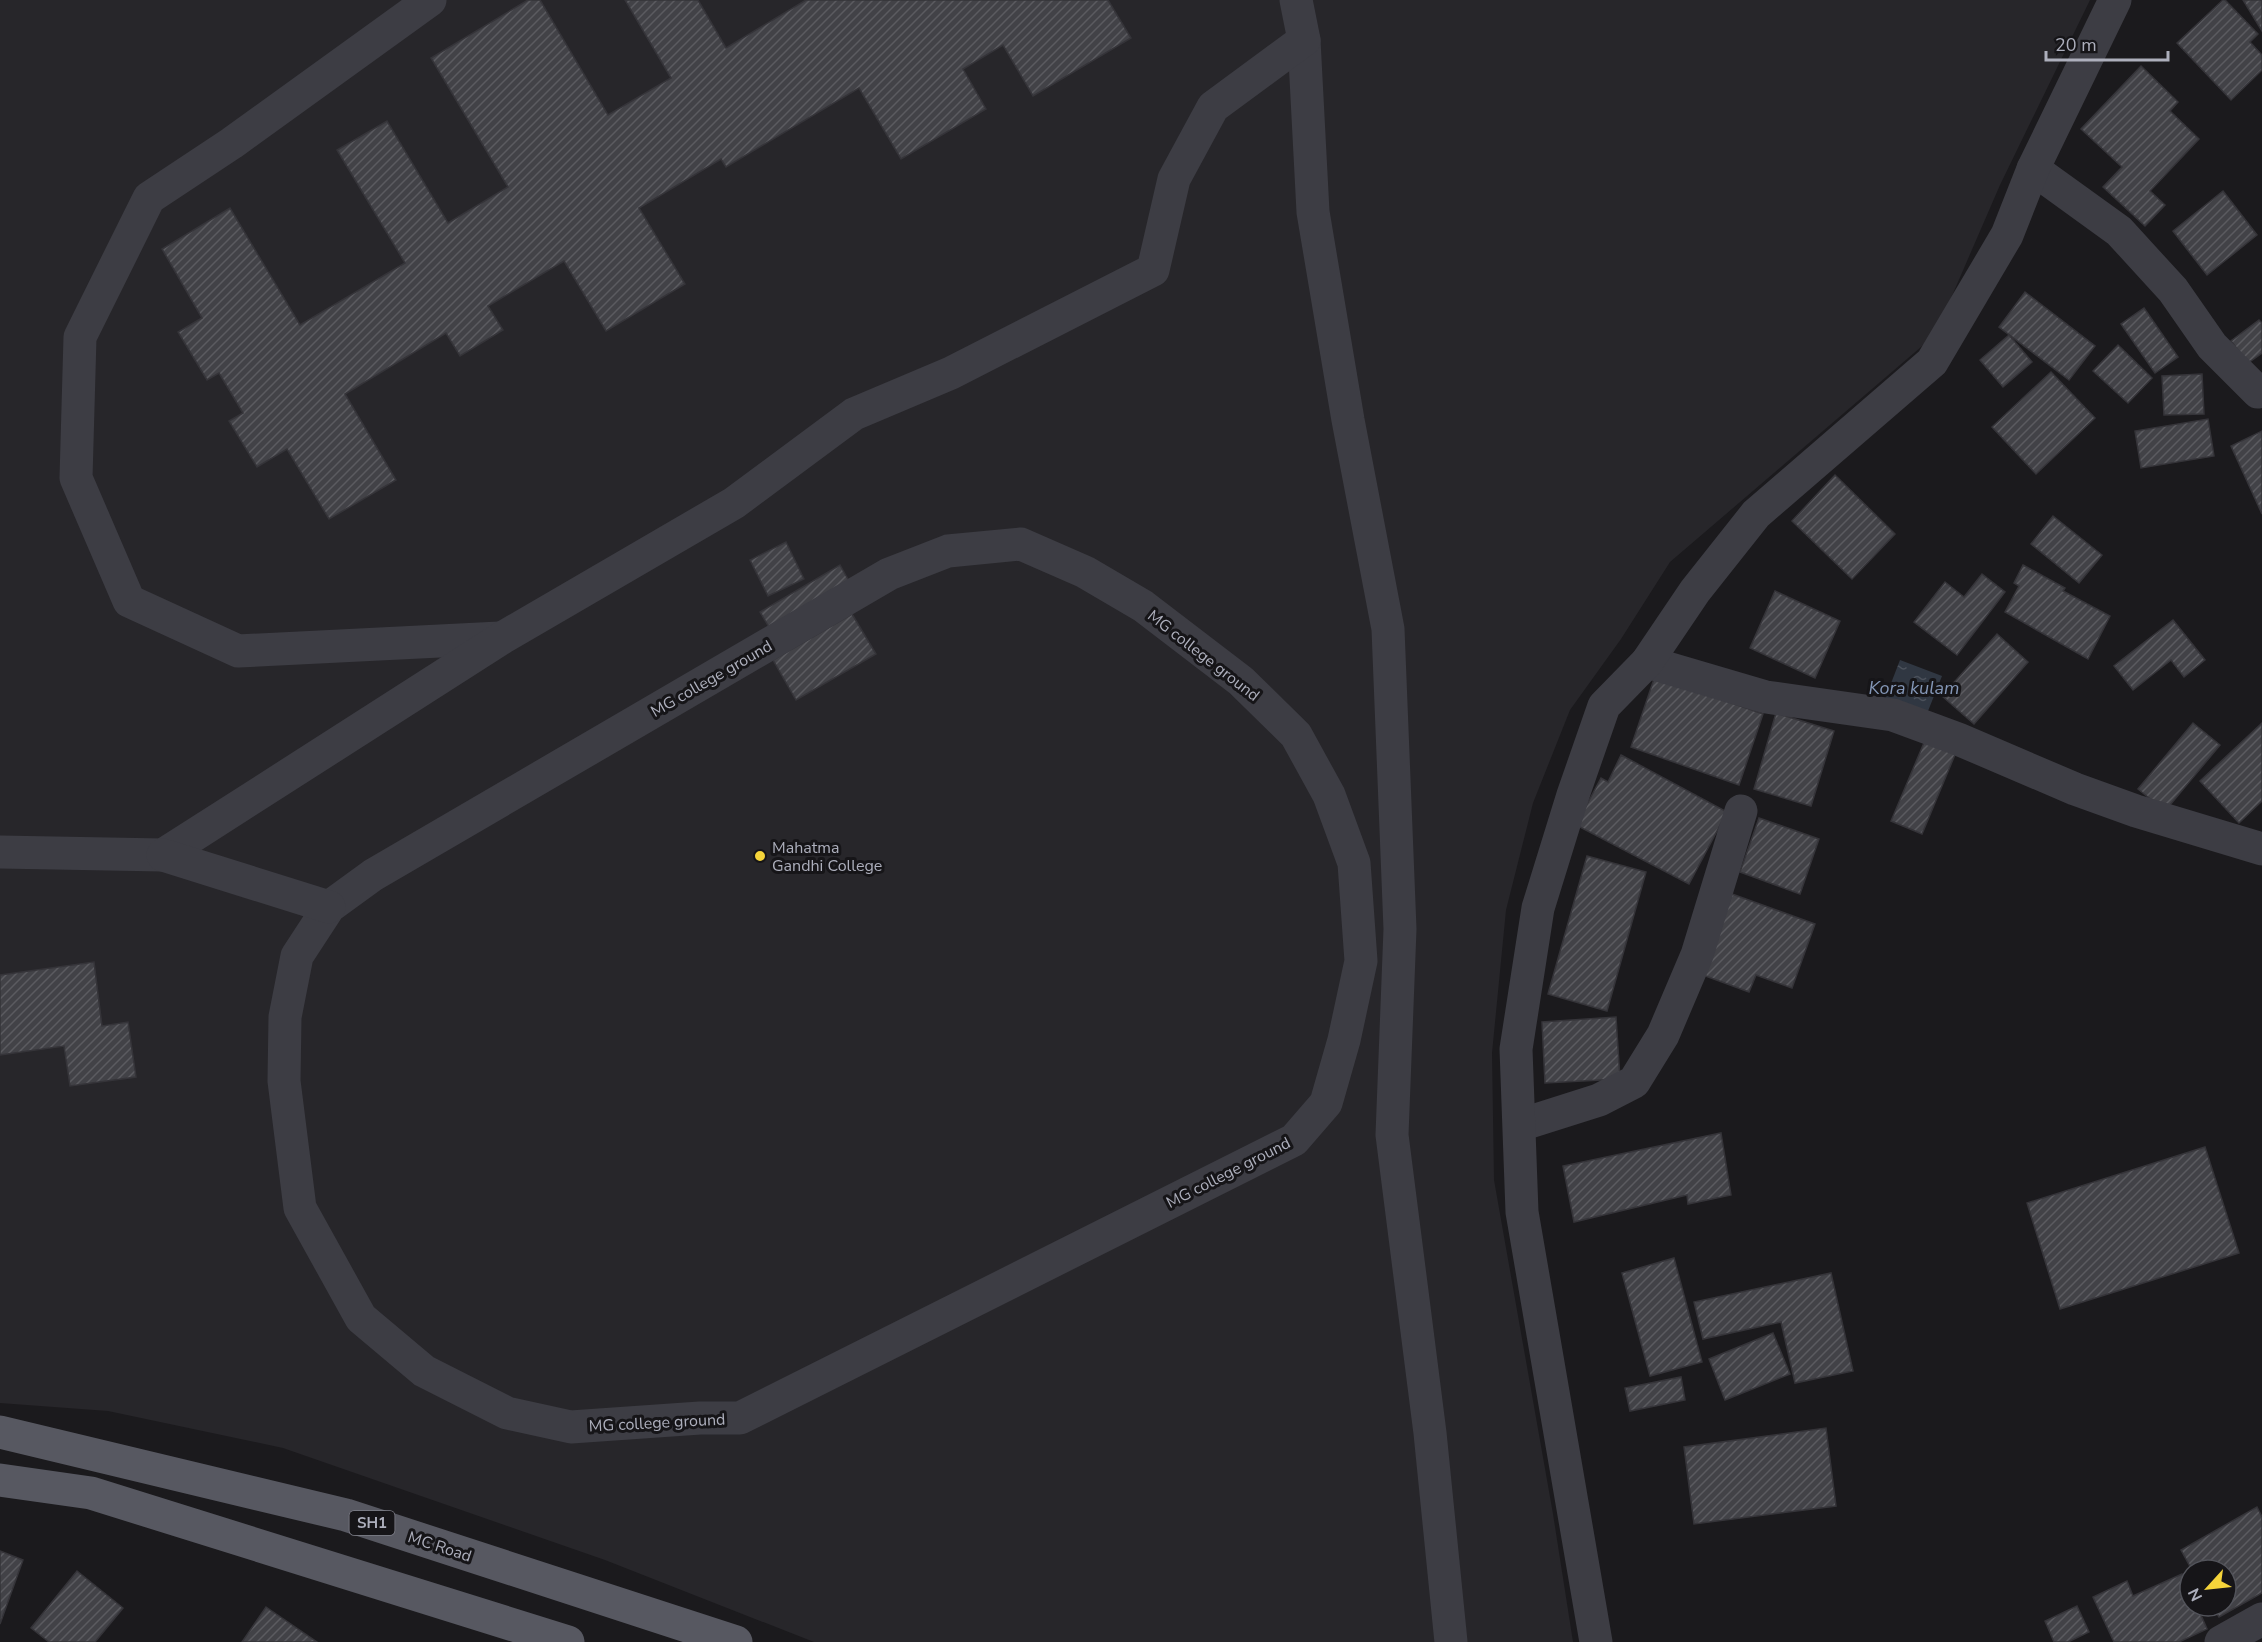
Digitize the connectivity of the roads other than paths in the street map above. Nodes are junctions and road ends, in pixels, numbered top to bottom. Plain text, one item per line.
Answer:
1 (430, 0) edge
2 (1296, 0) edge
3 (2115, 0) edge
4 (1304, 40) junction
5 (2033, 169) junction
6 (2262, 391) edge
7 (502, 638) junction
8 (1647, 662) junction
9 (1741, 811) dead end
10 (2262, 849) edge
11 (0, 852) edge
12 (163, 855) junction
13 (329, 907) junction
14 (1520, 1125) junction
15 (0, 1432) edge
16 (0, 1480) edge
17 (2262, 1619) edge
18 (568, 1642) edge
19 (736, 1642) edge
20 (1451, 1642) edge
21 (1596, 1642) edge
22 (2221, 1642) edge

1 - 7 street
2 - 4 street
3 - 5 street
4 - 7 street
4 - 20 street
5 - 6 street
5 - 8 street
7 - 12 street
8 - 10 street
8 - 14 street
9 - 14 street
11 - 12 street
12 - 13 street
13 - 13 street, MG college ground
14 - 21 street
15 - 19 main road, MC Road / SH1
16 - 18 main road
17 - 22 street

